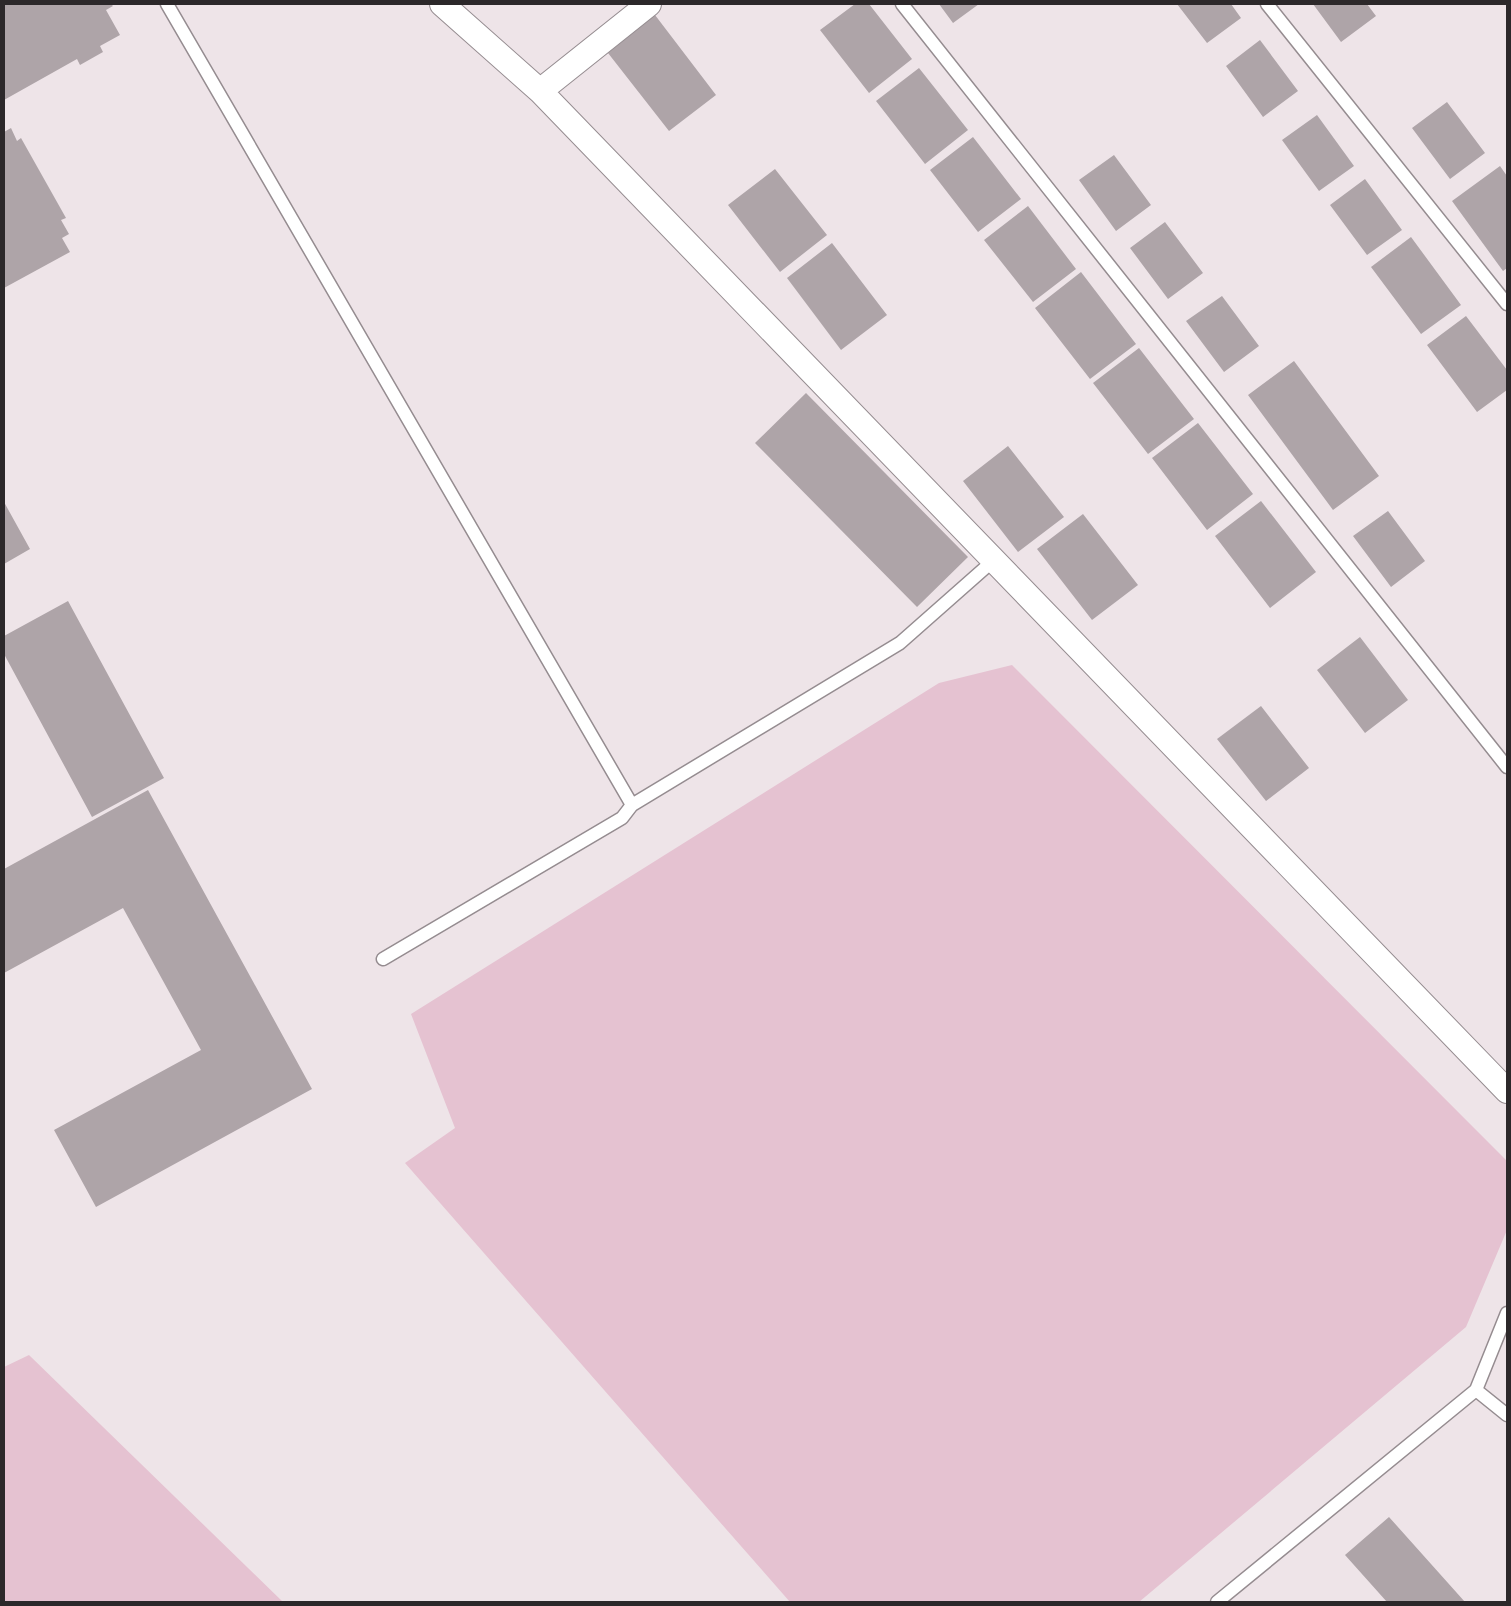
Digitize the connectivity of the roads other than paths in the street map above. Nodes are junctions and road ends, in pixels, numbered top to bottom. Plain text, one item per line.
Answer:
1 (167, 4) edge
2 (442, 4) edge
3 (649, 4) edge
4 (902, 4) edge
5 (1267, 4) edge
6 (540, 91) junction
7 (1507, 304) edge
8 (994, 560) junction
9 (1507, 767) edge
10 (632, 805) junction
11 (383, 959) dead end
12 (1507, 1091) edge
13 (1507, 1313) edge
14 (1476, 1390) junction
15 (1507, 1415) edge
16 (1217, 1602) edge

1 - 10 lane
2 - 6 street
3 - 6 street
4 - 9 lane
5 - 7 lane
6 - 8 street
8 - 10 lane
8 - 12 street
10 - 11 lane
13 - 14 lane
14 - 15 lane
14 - 16 lane

